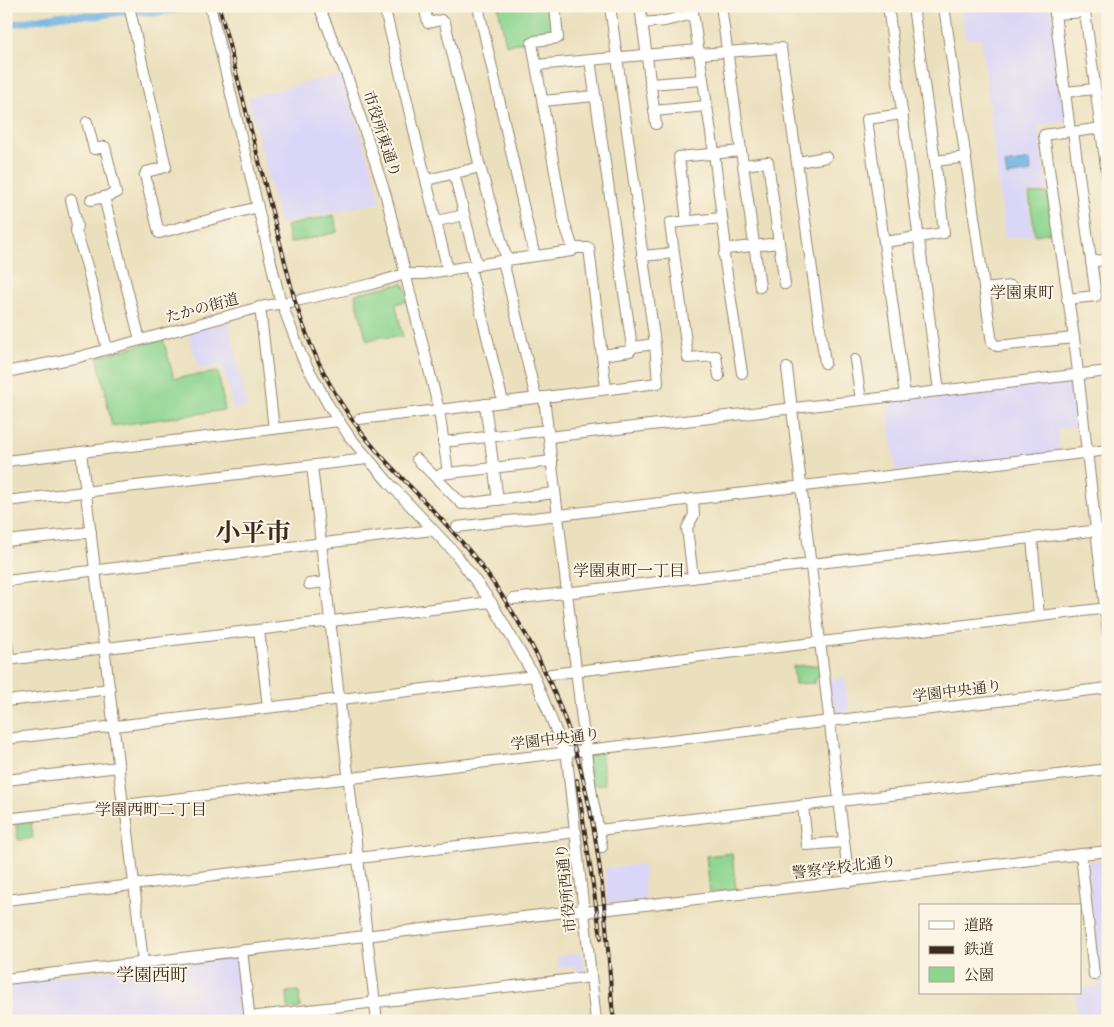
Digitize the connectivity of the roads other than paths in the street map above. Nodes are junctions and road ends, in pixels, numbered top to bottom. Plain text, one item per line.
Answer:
1 (319, 6) edge
2 (384, 6) edge
3 (424, 6) edge
4 (478, 6) edge
5 (555, 6) edge
6 (610, 6) edge
7 (640, 6) edge
8 (721, 6) edge
9 (888, 6) edge
10 (912, 6) edge
11 (944, 6) edge
12 (210, 7) edge
13 (130, 9) edge
14 (693, 10) edge
15 (1054, 10) edge
16 (642, 23) junction
17 (699, 52) junction
18 (727, 52) junction
19 (646, 55) junction
20 (618, 57) junction
21 (590, 60) junction
22 (536, 64) junction
23 (703, 80) junction
24 (650, 84) junction
25 (1095, 89) junction
26 (1065, 92) junction
27 (594, 96) junction
28 (543, 100) junction
29 (706, 106) junction
30 (654, 111) junction
31 (903, 114) junction
32 (87, 122) dead end
33 (656, 124) dead end
34 (1102, 128) junction
35 (1072, 131) junction
36 (741, 151) junction
37 (714, 154) junction
38 (826, 157) dead end
39 (966, 157) junction
40 (798, 162) junction
41 (936, 162) junction
42 (743, 165) junction
43 (480, 167) junction
44 (454, 173) junction
45 (1107, 176) edge
46 (427, 180) junction
47 (104, 197) junction
48 (71, 199) dead end
49 (91, 200) dead end
50 (258, 207) junction
51 (464, 215) junction
52 (722, 218) junction
53 (436, 221) junction
54 (687, 221) junction
55 (919, 237) junction
56 (779, 242) junction
57 (884, 242) junction
58 (754, 246) junction
59 (573, 248) junction
60 (726, 248) junction
61 (674, 253) junction
62 (536, 255) junction
63 (642, 256) junction
64 (1108, 259) edge
65 (505, 260) junction
66 (1091, 262) junction
67 (474, 266) junction
68 (448, 271) junction
69 (405, 274) junction
70 (786, 284) dead end
71 (1011, 286) dead end
72 (760, 287) dead end
73 (984, 289) junction
74 (1067, 299) junction
75 (282, 303) junction
76 (260, 307) junction
77 (1074, 338) junction
78 (140, 340) junction
79 (655, 344) junction
80 (632, 347) junction
81 (107, 349) junction
82 (602, 355) junction
83 (855, 360) dead end
84 (825, 363) dead end
85 (787, 368) dead end
86 (1108, 371) edge
87 (6, 372) edge
88 (742, 373) dead end
89 (1078, 374) junction
90 (719, 376) dead end
91 (606, 390) junction
92 (939, 391) junction
93 (906, 395) junction
94 (540, 398) junction
95 (861, 400) junction
96 (502, 402) junction
97 (485, 404) junction
98 (792, 408) junction
99 (439, 410) junction
100 (358, 419) dead end
101 (339, 421) junction
102 (274, 429) junction
103 (548, 433) junction
104 (489, 436) junction
105 (443, 442) junction
106 (1108, 450) edge
107 (81, 452) junction
108 (1086, 452) junction
109 (368, 459) junction
110 (417, 459) dead end
111 (6, 460) edge
112 (552, 462) junction
113 (312, 466) junction
114 (493, 468) junction
115 (448, 473) junction
116 (432, 475) junction
117 (801, 486) junction
118 (86, 492) junction
119 (555, 493) junction
120 (692, 499) junction
121 (498, 500) junction
122 (6, 501) edge
123 (558, 515) junction
124 (457, 527) dead end
125 (1108, 529) edge
126 (433, 530) junction
127 (1096, 530) junction
128 (91, 532) junction
129 (1032, 538) junction
130 (6, 541) edge
131 (321, 543) junction
132 (811, 564) junction
133 (95, 570) junction
134 (693, 578) junction
135 (6, 581) edge
136 (326, 582) junction
137 (309, 584) dead end
138 (568, 593) junction
139 (513, 599) dead end
140 (491, 602) junction
141 (1106, 608) edge
142 (1039, 616) junction
143 (330, 621) junction
144 (260, 630) junction
145 (6, 634) edge
146 (1108, 634) edge
147 (820, 641) junction
148 (104, 648) junction
149 (8, 660) edge
150 (575, 670) junction
151 (550, 674) dead end
152 (534, 676) junction
153 (1108, 688) edge
154 (110, 689) junction
155 (339, 699) junction
156 (6, 701) edge
157 (268, 707) junction
158 (830, 721) junction
159 (114, 726) junction
160 (6, 739) edge
161 (586, 750) junction
162 (564, 753) junction
163 (119, 766) junction
164 (1108, 769) edge
165 (348, 778) junction
166 (6, 780) edge
167 (839, 801) junction
168 (124, 805) junction
169 (802, 806) junction
170 (6, 819) edge
171 (600, 830) junction
172 (576, 832) junction
173 (844, 842) junction
174 (602, 847) dead end
175 (1108, 851) edge
176 (1081, 854) junction
177 (357, 858) junction
178 (849, 882) junction
179 (134, 885) junction
180 (6, 900) edge
181 (583, 911) junction
182 (367, 936) junction
183 (242, 950) junction
184 (143, 962) junction
185 (1094, 975) dead end
186 (591, 977) junction
187 (6, 979) edge
188 (375, 1002) junction
189 (250, 1019) edge
190 (377, 1021) edge
191 (596, 1021) edge

1 - 69 street, 市役所東通り
2 - 46 street
3 - 43 street
4 - 62 street
5 - 22 street
6 - 20 street
7 - 16 street
8 - 18 street
9 - 31 street
10 - 41 street
11 - 39 street
12 - 50 street, 市役所西通り
13 - 50 street
14 - 16 street
14 - 17 street
15 - 25 street
15 - 26 street
16 - 19 street
17 - 18 street
17 - 19 street
17 - 23 street
18 - 36 street
18 - 40 street
19 - 20 street
19 - 24 street
20 - 21 street
20 - 63 street
21 - 22 street
21 - 27 street
22 - 28 street
23 - 24 street
23 - 29 street
24 - 30 street
25 - 26 street
25 - 34 street
26 - 35 street
27 - 28 street
27 - 80 street
28 - 59 street
29 - 30 street
29 - 37 street
30 - 33 street
31 - 55 street
31 - 57 street
32 - 47 street
34 - 35 street
34 - 45 street
35 - 66 street
35 - 74 street
36 - 37 street
36 - 42 street
37 - 52 street
37 - 54 street
38 - 40 street
39 - 41 street
39 - 73 street
40 - 84 street
41 - 55 street
42 - 56 street
42 - 58 street
43 - 44 street
43 - 65 street
44 - 46 street
44 - 51 street
46 - 53 street
47 - 49 street
47 - 78 street
48 - 81 street
50 - 75 street, 市役所西通り
51 - 53 street
51 - 67 street
52 - 54 street
52 - 60 street
53 - 68 street
54 - 61 street
55 - 57 street
55 - 92 street
56 - 58 street
56 - 70 street
57 - 93 street
58 - 60 street
58 - 72 street
59 - 62 street, たかの街道
59 - 82 street
60 - 88 street
61 - 63 street
61 - 90 street
62 - 65 street, たかの街道
63 - 79 street
64 - 66 street
65 - 67 street, たかの街道
65 - 94 street
66 - 74 street
67 - 68 street, たかの街道
67 - 96 street
68 - 69 street, たかの街道
69 - 75 street, たかの街道
69 - 99 street, 市役所東通り
71 - 73 street
73 - 77 street
74 - 77 street
75 - 76 street, たかの街道
75 - 101 street, 市役所西通り
76 - 78 street, たかの街道
76 - 102 street
77 - 89 street
78 - 81 street, たかの街道
79 - 80 street
79 - 91 street
80 - 82 street
81 - 87 street, たかの街道
82 - 91 street
83 - 95 street
85 - 98 street
86 - 89 street
89 - 92 street
89 - 108 street
91 - 94 street
92 - 93 street
93 - 95 street
94 - 96 street
94 - 103 street
95 - 98 street
96 - 97 street
97 - 99 street
97 - 104 street
98 - 103 street
98 - 117 street
99 - 100 street
99 - 105 street, 市役所東通り
101 - 102 street
101 - 109 street, 市役所西通り
102 - 107 street
103 - 104 street
103 - 112 street
104 - 105 street
104 - 114 street
105 - 115 street, 市役所東通り
106 - 108 street
107 - 111 street
107 - 118 street
108 - 117 street
108 - 127 street
109 - 113 street
109 - 126 street, 市役所西通り
110 - 116 street
112 - 114 street
112 - 119 street
113 - 118 street
113 - 131 street
114 - 115 street
114 - 121 street
115 - 116 street
116 - 121 street
117 - 120 street
117 - 132 street
118 - 122 street
118 - 128 street
119 - 121 street
119 - 123 street
120 - 123 street
120 - 134 street
123 - 124 street
123 - 138 street
125 - 127 street
126 - 131 street
126 - 140 street, 市役所西通り
127 - 129 street
127 - 141 street
128 - 130 street
128 - 133 street
129 - 132 street
129 - 142 street
131 - 133 street
131 - 136 street
132 - 134 street
132 - 147 street
133 - 135 street
133 - 148 street
134 - 138 street
136 - 137 street
136 - 143 street
138 - 139 street
138 - 150 street
140 - 143 street
140 - 152 street, 市役所西通り
141 - 142 street
141 - 146 street
142 - 147 street
143 - 144 street
143 - 155 street
144 - 148 street
144 - 157 street
145 - 149 street
147 - 150 street
147 - 158 street
148 - 149 street
148 - 154 street
150 - 151 street
150 - 161 street
152 - 155 street
152 - 162 street, 市役所西通り
153 - 158 street, 学園中央通り
154 - 156 street
154 - 159 street
155 - 157 street
155 - 165 street
157 - 159 street
158 - 161 street, 学園中央通り
158 - 167 street
159 - 160 street
159 - 163 street
161 - 162 street, 学園中央通り
161 - 171 street
162 - 165 street, 学園中央通り
162 - 172 street, 市役所西通り
163 - 166 street
163 - 168 street
164 - 167 street
165 - 168 street, 学園中央通り
165 - 177 street
167 - 169 street
167 - 173 street
168 - 170 street, 学園中央通り
168 - 179 street
169 - 171 street
169 - 173 street
171 - 174 street
172 - 177 street
172 - 181 street, 市役所西通り
173 - 178 street
175 - 176 street, 警察学校北通り
176 - 178 street, 警察学校北通り
176 - 185 street
177 - 179 street
177 - 182 street
178 - 181 street, 警察学校北通り
179 - 180 street
179 - 184 street
181 - 182 street, 警察学校北通り
181 - 186 street, 市役所西通り
182 - 183 street, 警察学校北通り
182 - 188 street
183 - 184 street, 警察学校北通り
183 - 189 street
184 - 187 street, 警察学校北通り
186 - 188 street
186 - 191 street, 市役所西通り
188 - 189 street
188 - 190 street

